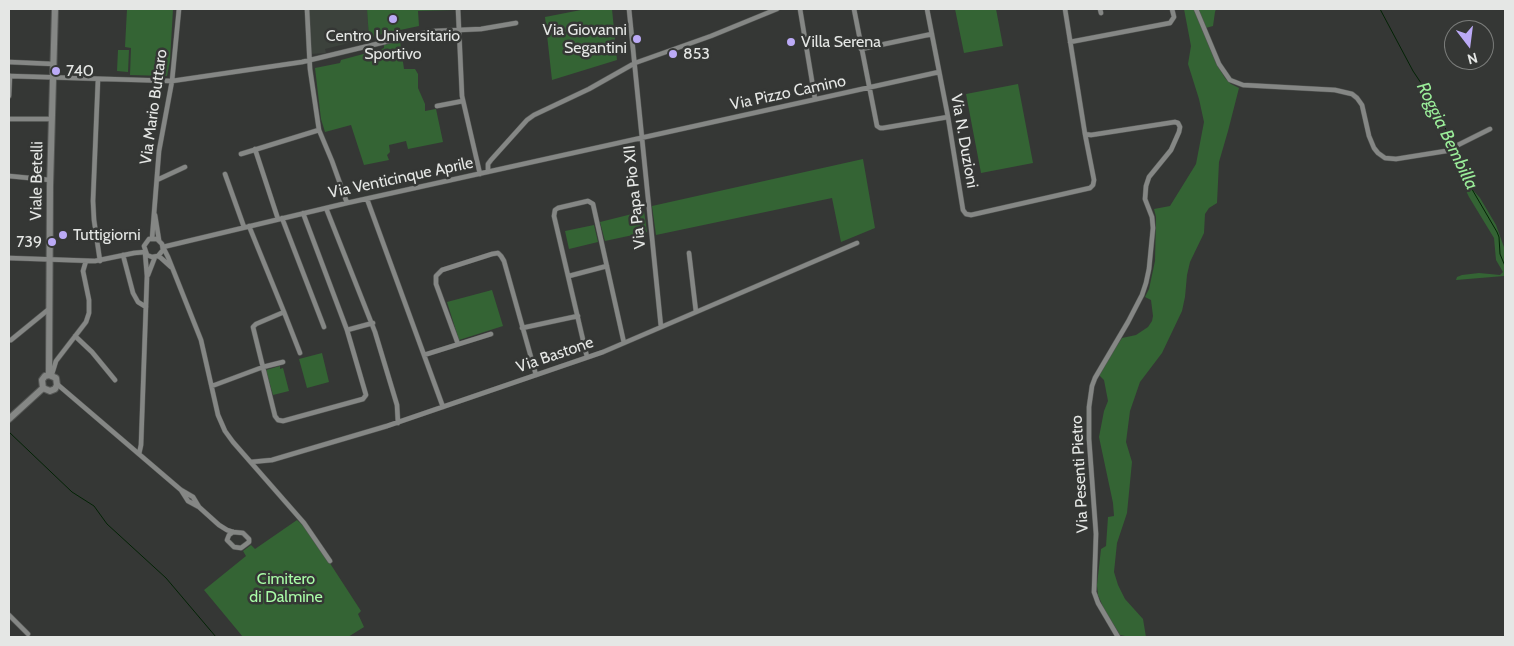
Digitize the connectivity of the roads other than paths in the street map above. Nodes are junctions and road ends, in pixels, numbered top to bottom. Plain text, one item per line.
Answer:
1 (55, 9) edge
2 (178, 9) edge
3 (307, 9) edge
4 (458, 9) edge
5 (629, 9) edge
6 (760, 9) edge
7 (777, 9) edge
8 (800, 9) edge
9 (854, 9) edge
10 (928, 9) edge
11 (1065, 9) edge
12 (1172, 9) edge
13 (1196, 9) edge
14 (760, 16) junction
15 (516, 23) dead end
16 (459, 30) junction
17 (932, 34) junction
18 (1070, 42) junction
19 (860, 49) junction
20 (310, 60) junction
21 (9, 62) edge
22 (635, 63) junction
23 (54, 64) junction
24 (939, 72) junction
25 (10, 76) edge
26 (53, 78) junction
27 (98, 79) junction
28 (172, 81) junction
29 (868, 88) junction
30 (9, 96) edge
31 (816, 99) junction
32 (463, 101) junction
33 (437, 106) dead end
34 (948, 116) junction
35 (9, 119) edge
36 (52, 119) junction
37 (1490, 129) dead end
38 (319, 130) junction
39 (1086, 134) junction
40 (641, 138) junction
41 (255, 149) junction
42 (241, 154) dead end
43 (185, 167) dead end
44 (488, 172) junction
45 (225, 174) dead end
46 (480, 174) junction
47 (9, 176) edge
48 (50, 180) junction
49 (157, 180) junction
50 (367, 199) junction
51 (347, 203) junction
52 (326, 208) junction
53 (154, 209) junction
54 (303, 213) junction
55 (280, 218) junction
56 (246, 226) junction
57 (152, 239) junction
58 (159, 240) junction
59 (858, 243) dead end
60 (163, 247) junction
61 (145, 252) junction
62 (689, 253) dead end
63 (123, 255) junction
64 (157, 257) junction
65 (9, 258) edge
66 (49, 259) junction
67 (100, 260) junction
68 (86, 261) junction
69 (607, 266) junction
70 (174, 271) junction
71 (147, 276) junction
72 (569, 276) junction
73 (146, 307) junction
74 (49, 309) junction
75 (284, 312) junction
76 (696, 312) junction
77 (578, 316) junction
78 (373, 323) junction
79 (324, 327) dead end
80 (661, 327) junction
81 (522, 328) junction
82 (347, 330) junction
83 (491, 334) dead end
84 (75, 336) junction
85 (11, 340) dead end
86 (624, 343) junction
87 (458, 344) junction
88 (300, 353) dead end
89 (424, 355) junction
90 (587, 357) junction
91 (283, 362) dead end
92 (262, 367) junction
93 (50, 375) junction
94 (536, 375) junction
95 (115, 380) dead end
96 (57, 384) junction
97 (212, 386) junction
98 (43, 388) junction
99 (443, 407) junction
100 (9, 419) edge
101 (398, 423) junction
102 (139, 454) junction
103 (251, 462) junction
104 (219, 525) junction
105 (233, 532) junction
106 (227, 540) junction
107 (330, 561) dead end
108 (9, 614) edge
109 (28, 634) dead end
110 (1118, 637) edge

1 - 23 street, Viale Betelli
2 - 28 street, Via Mario Buttaro
3 - 20 street
4 - 16 street
5 - 22 street
6 - 14 street
7 - 14 street, Via Venticinque Aprile
8 - 31 street
9 - 19 street
10 - 17 street, Via N. Duzioni
11 - 18 street
12 - 18 street
13 - 37 street
14 - 22 street, Via Venticinque Aprile
15 - 16 street
16 - 20 street
16 - 32 street
17 - 19 street
17 - 24 street, Via N. Duzioni
18 - 39 street
19 - 29 street
20 - 28 street
20 - 38 street
21 - 23 street
22 - 40 street, Via Papa Pio XII
22 - 44 street, Via Venticinque Aprile
23 - 26 street, Viale Betelli
24 - 29 street, Via Pizzo Camino
24 - 34 street, Via N. Duzioni
25 - 26 street
25 - 30 street
26 - 27 street
26 - 36 street, Viale Betelli
27 - 28 street
27 - 67 street
28 - 49 street, Via Mario Buttaro
29 - 31 street, Via Pizzo Camino
29 - 34 street
31 - 40 street, Via Pizzo Camino
32 - 33 street
32 - 46 street
34 - 39 street, Via N. Duzioni
35 - 36 street
36 - 48 street, Viale Betelli
38 - 41 street
38 - 51 street
39 - 110 street, Via Pesenti Pietro
40 - 44 street, Via Pizzo Camino
40 - 80 street, Via Papa Pio XII
41 - 42 street
41 - 55 street
43 - 49 street
44 - 46 street, Via Venticinque Aprile
45 - 56 street
46 - 50 street, Via Venticinque Aprile
47 - 48 street
48 - 66 street, Viale Betelli
49 - 53 street, Via Mario Buttaro
50 - 51 street, Via Venticinque Aprile
50 - 89 street
51 - 52 street, Via Venticinque Aprile
52 - 54 street, Via Venticinque Aprile
52 - 78 street
53 - 57 street
53 - 58 street
54 - 55 street, Via Venticinque Aprile
54 - 82 street
55 - 56 street, Via Venticinque Aprile
55 - 79 street
56 - 60 street, Via Venticinque Aprile
56 - 75 street
57 - 58 street
57 - 61 street
58 - 60 street
59 - 76 street, Via Bastone
60 - 64 street
60 - 70 street
61 - 63 street
61 - 64 street
61 - 71 street
62 - 76 street
63 - 67 street
63 - 73 street
64 - 70 street
64 - 71 street
65 - 66 street
66 - 68 street
66 - 74 street, Viale Betelli
67 - 68 street
68 - 84 street
69 - 72 street
69 - 72 street
69 - 86 street
70 - 97 street
71 - 73 street
72 - 77 street
73 - 102 street
74 - 85 street
74 - 93 street, Viale Betelli
75 - 88 street
75 - 92 street
76 - 80 street, Via Bastone
77 - 81 street
77 - 90 street
78 - 82 street
78 - 101 street
80 - 86 street, Via Bastone
81 - 87 street
81 - 94 street
82 - 92 street
83 - 87 street
84 - 93 street
84 - 95 street
86 - 90 street, Via Bastone
87 - 89 street
89 - 99 street
90 - 94 street, Via Bastone
91 - 92 street
92 - 97 street
93 - 96 street
93 - 98 street
94 - 99 street, Via Bastone
96 - 98 street
96 - 102 street
97 - 103 street
98 - 100 street
99 - 101 street, Via Bastone
101 - 103 street, Via Bastone
102 - 104 street
103 - 107 street
104 - 105 street
104 - 106 street
105 - 106 street
105 - 106 street
108 - 109 street

